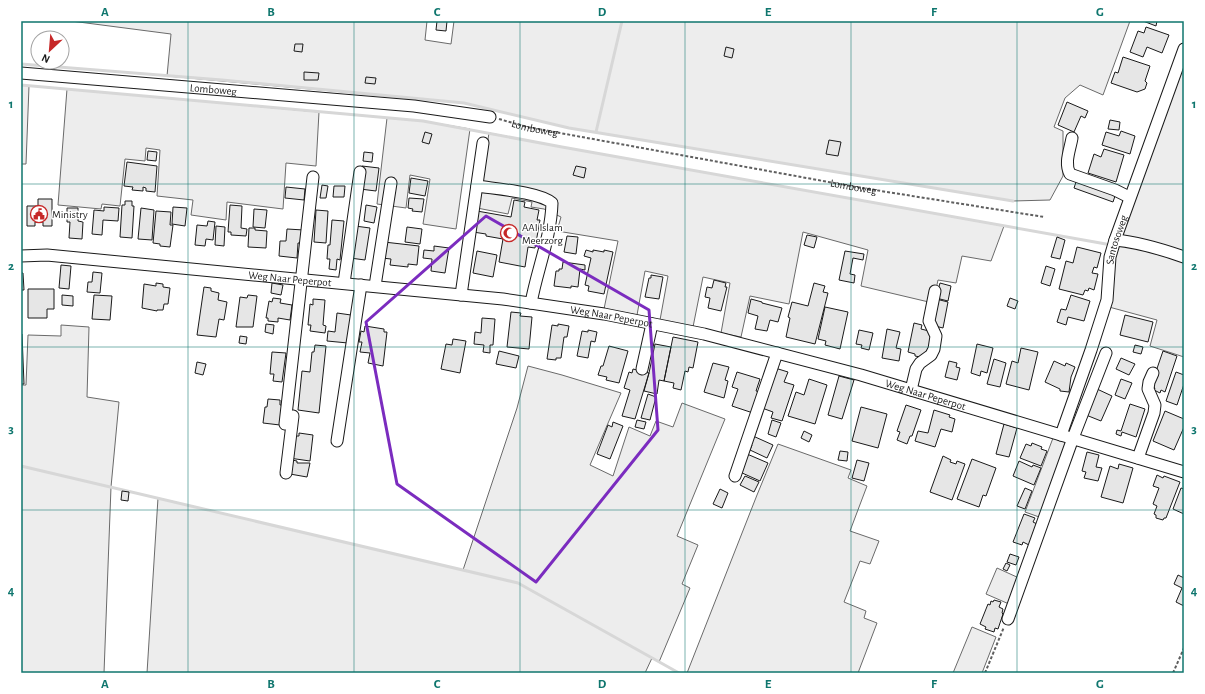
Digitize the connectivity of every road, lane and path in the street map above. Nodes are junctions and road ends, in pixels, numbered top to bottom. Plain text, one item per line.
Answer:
1 (1184, 48) edge
2 (21, 73) edge
3 (490, 117) joint
4 (1072, 138) dead end
5 (483, 144) dead end
6 (360, 172) dead end
7 (313, 177) dead end
8 (391, 183) dead end
9 (477, 186) junction
10 (1129, 197) junction
11 (1044, 217) dead end
12 (1115, 240) junction
13 (21, 256) edge
14 (1184, 257) edge
15 (305, 280) junction
16 (344, 284) junction
17 (361, 285) junction
18 (375, 286) junction
19 (935, 291) dead end
20 (461, 295) junction
21 (530, 303) junction
22 (652, 324) junction
23 (777, 353) junction
24 (1106, 353) dead end
25 (642, 369) dead end
26 (1153, 373) dead end
27 (911, 390) junction
28 (285, 424) dead end
29 (1061, 434) junction
30 (1072, 438) junction
31 (337, 441) dead end
32 (1138, 458) junction
33 (1184, 472) edge
34 (286, 473) dead end
35 (735, 476) dead end
36 (1008, 619) joint
37 (1184, 648) edge
38 (985, 673) edge
39 (1174, 673) edge

1 - 10 street, Santosoweg
2 - 3 street, Lomboweg
3 - 11 path, Lomboweg
4 - 10 street
5 - 9 street
6 - 16 street
7 - 15 street
8 - 18 street
9 - 20 street
9 - 21 street
10 - 12 street, Santosoweg
12 - 14 street
12 - 29 street, Santosoweg
13 - 15 street, Weg Naar Peperpot
15 - 16 street, Weg Naar Peperpot
15 - 28 street
15 - 34 street
16 - 17 street, Weg Naar Peperpot
17 - 18 street, Weg Naar Peperpot
17 - 31 street
18 - 20 street, Weg Naar Peperpot
19 - 27 street
20 - 21 street, Weg Naar Peperpot
21 - 22 street, Weg Naar Peperpot
22 - 23 street, Weg Naar Peperpot
22 - 25 street
23 - 27 street, Weg Naar Peperpot
23 - 35 street
24 - 30 street
26 - 32 street
27 - 29 street, Weg Naar Peperpot
29 - 30 street, Weg Naar Peperpot
30 - 32 street, Weg Naar Peperpot
30 - 36 street
32 - 33 street, Weg Naar Peperpot
36 - 38 path
37 - 39 path

